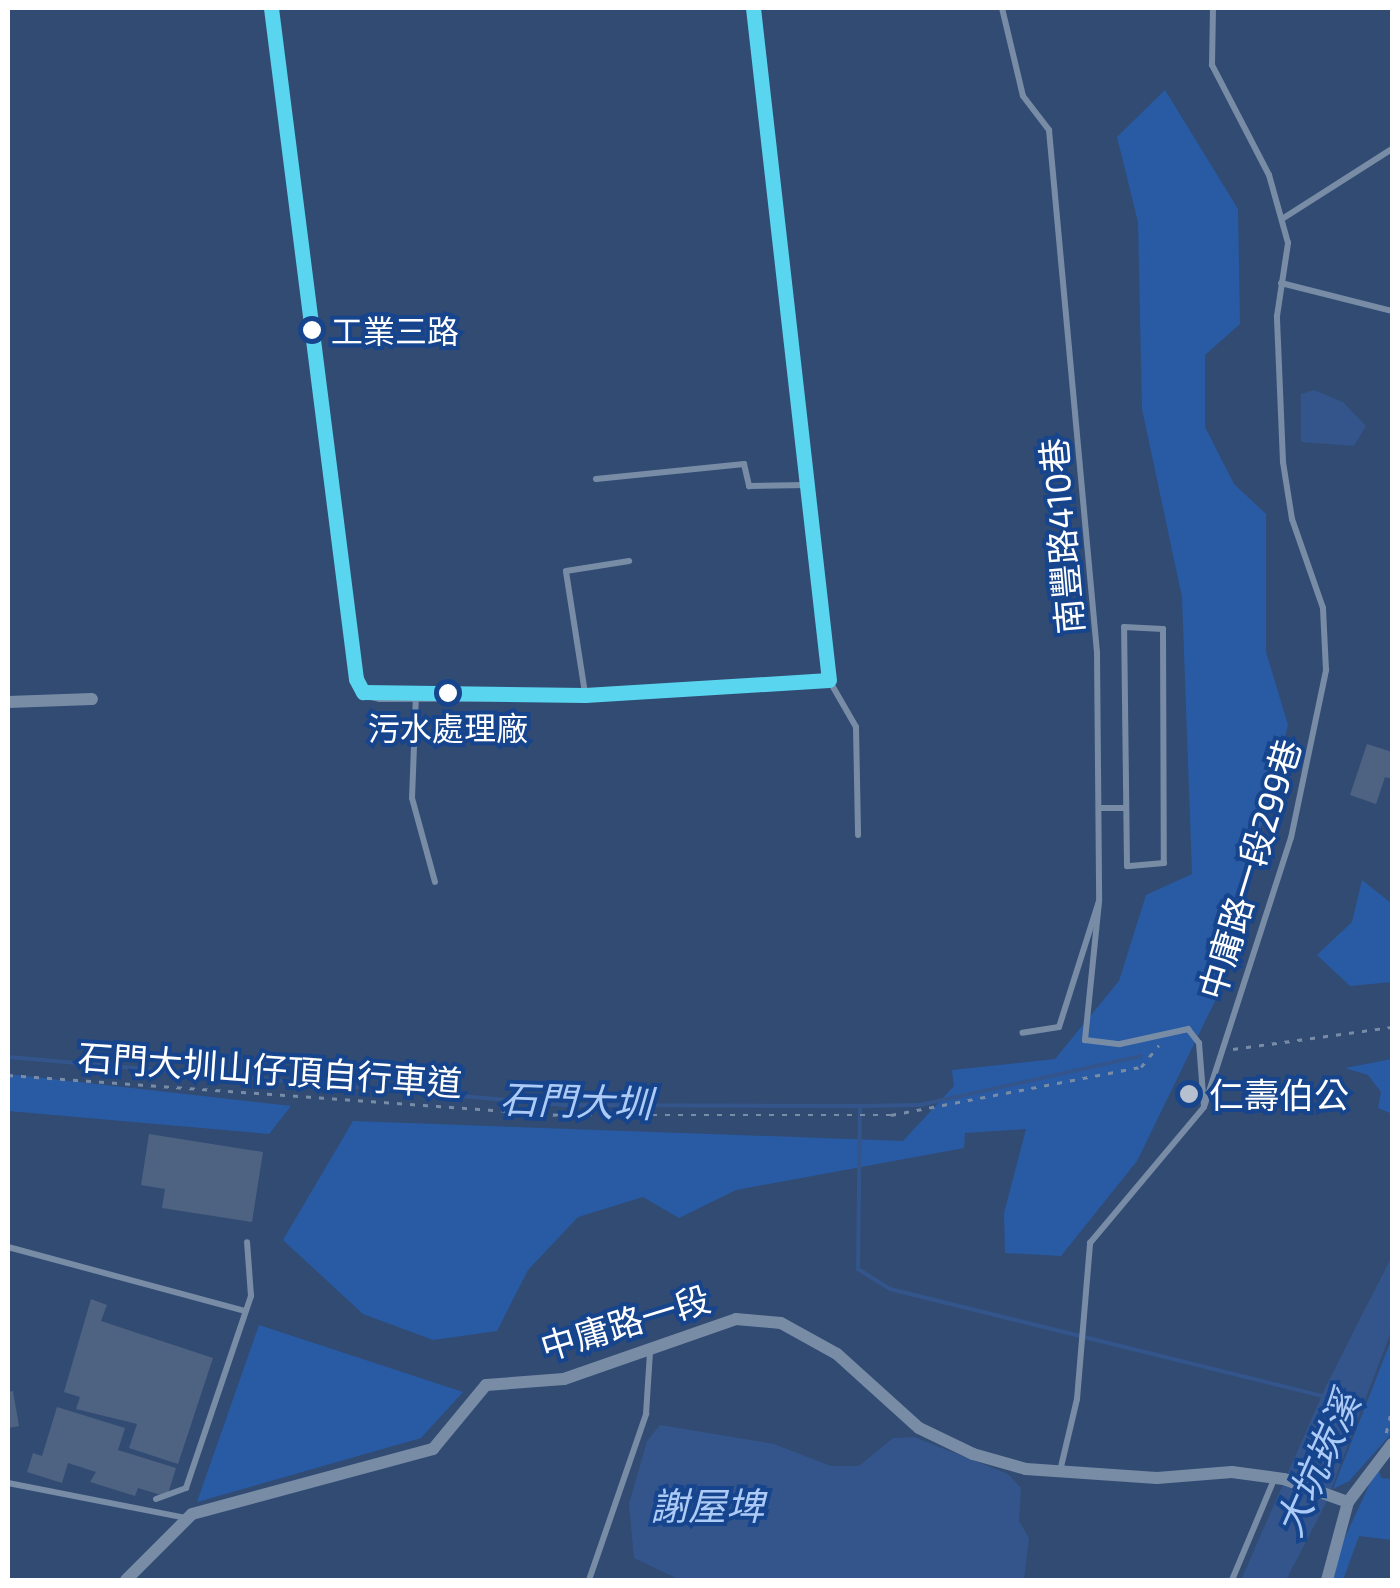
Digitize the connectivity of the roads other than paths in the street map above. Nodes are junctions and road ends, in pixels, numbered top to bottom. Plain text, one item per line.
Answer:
1 (271, 8) edge
2 (753, 8) edge
3 (1002, 8) edge
4 (1213, 8) edge
5 (1392, 149) edge
6 (1282, 219) junction
7 (1281, 283) junction
8 (1392, 311) edge
9 (596, 479) dead end
10 (806, 485) junction
11 (629, 561) dead end
12 (829, 680) junction
13 (416, 692) junction
14 (585, 694) junction
15 (92, 699) dead end
16 (8, 702) edge
17 (1099, 808) junction
18 (1126, 808) junction
19 (858, 835) dead end
20 (434, 882) dead end
21 (1099, 901) junction
22 (1022, 1033) dead end
23 (1204, 1107) junction
24 (247, 1242) dead end
25 (8, 1247) edge
26 (246, 1311) junction
27 (650, 1351) junction
28 (1389, 1446) edge
29 (1060, 1470) junction
30 (1279, 1478) junction
31 (8, 1483) edge
32 (156, 1498) dead end
33 (1348, 1502) junction
34 (187, 1518) junction
35 (126, 1580) edge
36 (589, 1580) edge
37 (1232, 1580) edge
38 (1326, 1580) edge

1 - 13 street
2 - 10 street
3 - 17 lane, 南豐路410巷
4 - 6 lane, 中庸路一段299巷
5 - 6 lane
6 - 7 lane, 中庸路一段299巷
7 - 8 lane
7 - 23 lane, 中庸路一段299巷
9 - 10 lane
10 - 12 street
11 - 14 lane
12 - 14 street
12 - 19 lane
13 - 14 street
13 - 20 lane
15 - 16 street
17 - 18 lane
17 - 21 lane, 南豐路410巷
18 - 18 lane
21 - 22 lane, 南豐路410巷
21 - 23 lane, 中庸路一段299巷
23 - 29 lane, 中庸路一段299巷
24 - 26 lane
25 - 26 lane
26 - 32 lane
27 - 29 street, 中庸路一段
27 - 34 street, 中庸路一段
27 - 36 lane
28 - 33 street
29 - 30 street, 中庸路一段
30 - 33 street, 中庸路一段
30 - 37 lane
31 - 34 lane
33 - 38 street
34 - 35 street, 中庸路一段

